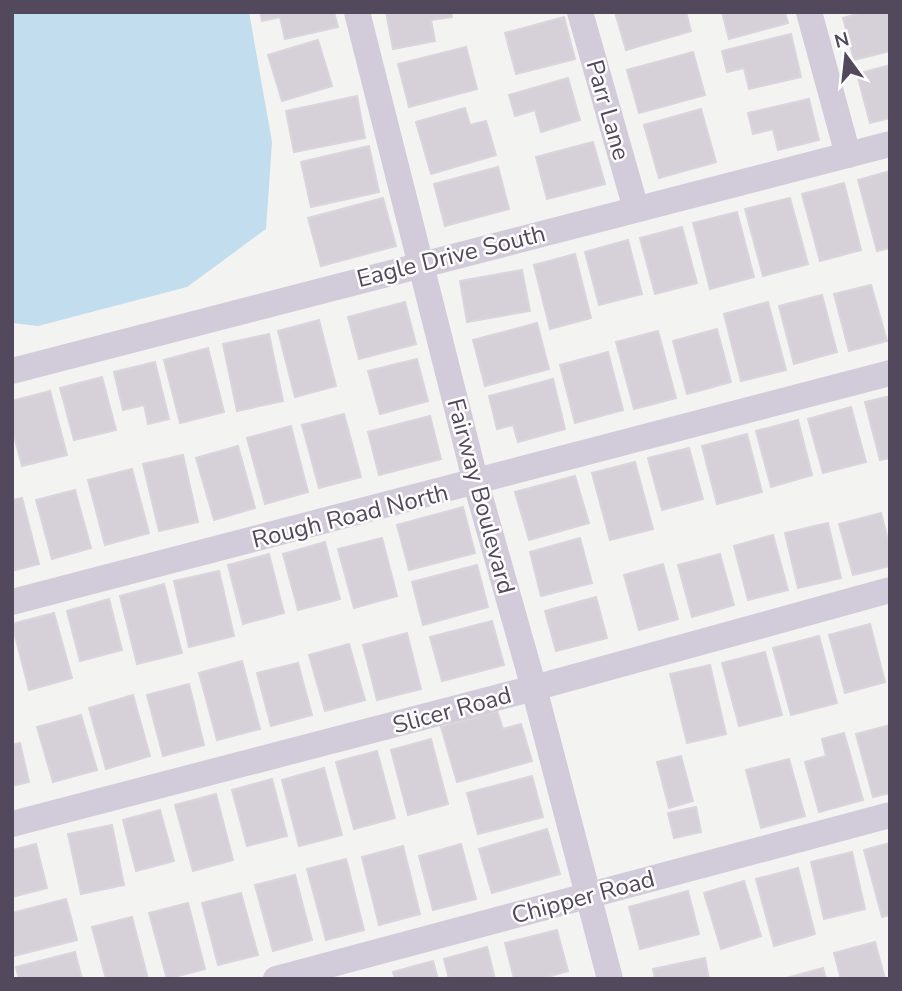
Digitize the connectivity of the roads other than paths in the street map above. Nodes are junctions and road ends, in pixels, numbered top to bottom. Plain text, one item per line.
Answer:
1 (358, 12) edge
2 (580, 12) edge
3 (809, 12) edge
4 (890, 144) edge
5 (848, 155) junction
6 (636, 209) junction
7 (420, 263) junction
8 (12, 371) edge
9 (890, 373) edge
10 (476, 483) junction
11 (890, 590) edge
12 (12, 602) edge
13 (534, 688) junction
14 (890, 815) edge
15 (12, 824) edge
16 (589, 896) junction
17 (276, 979) edge
18 (610, 979) edge

1 - 7 street, Fairway Boulevard
2 - 6 street, Parr Lane
3 - 5 street
4 - 5 street, Eagle Drive South
5 - 6 street, Eagle Drive South
6 - 7 street, Eagle Drive South
7 - 8 street, Eagle Drive South
7 - 10 street, Fairway Boulevard
9 - 10 street, Rough Road North
10 - 12 street, Rough Road North
10 - 13 street, Fairway Boulevard
11 - 13 street, Slicer Road
13 - 15 street, Slicer Road
13 - 16 street, Fairway Boulevard
14 - 16 street, Chipper Road
16 - 17 street, Chipper Road
16 - 18 street, Fairway Boulevard

